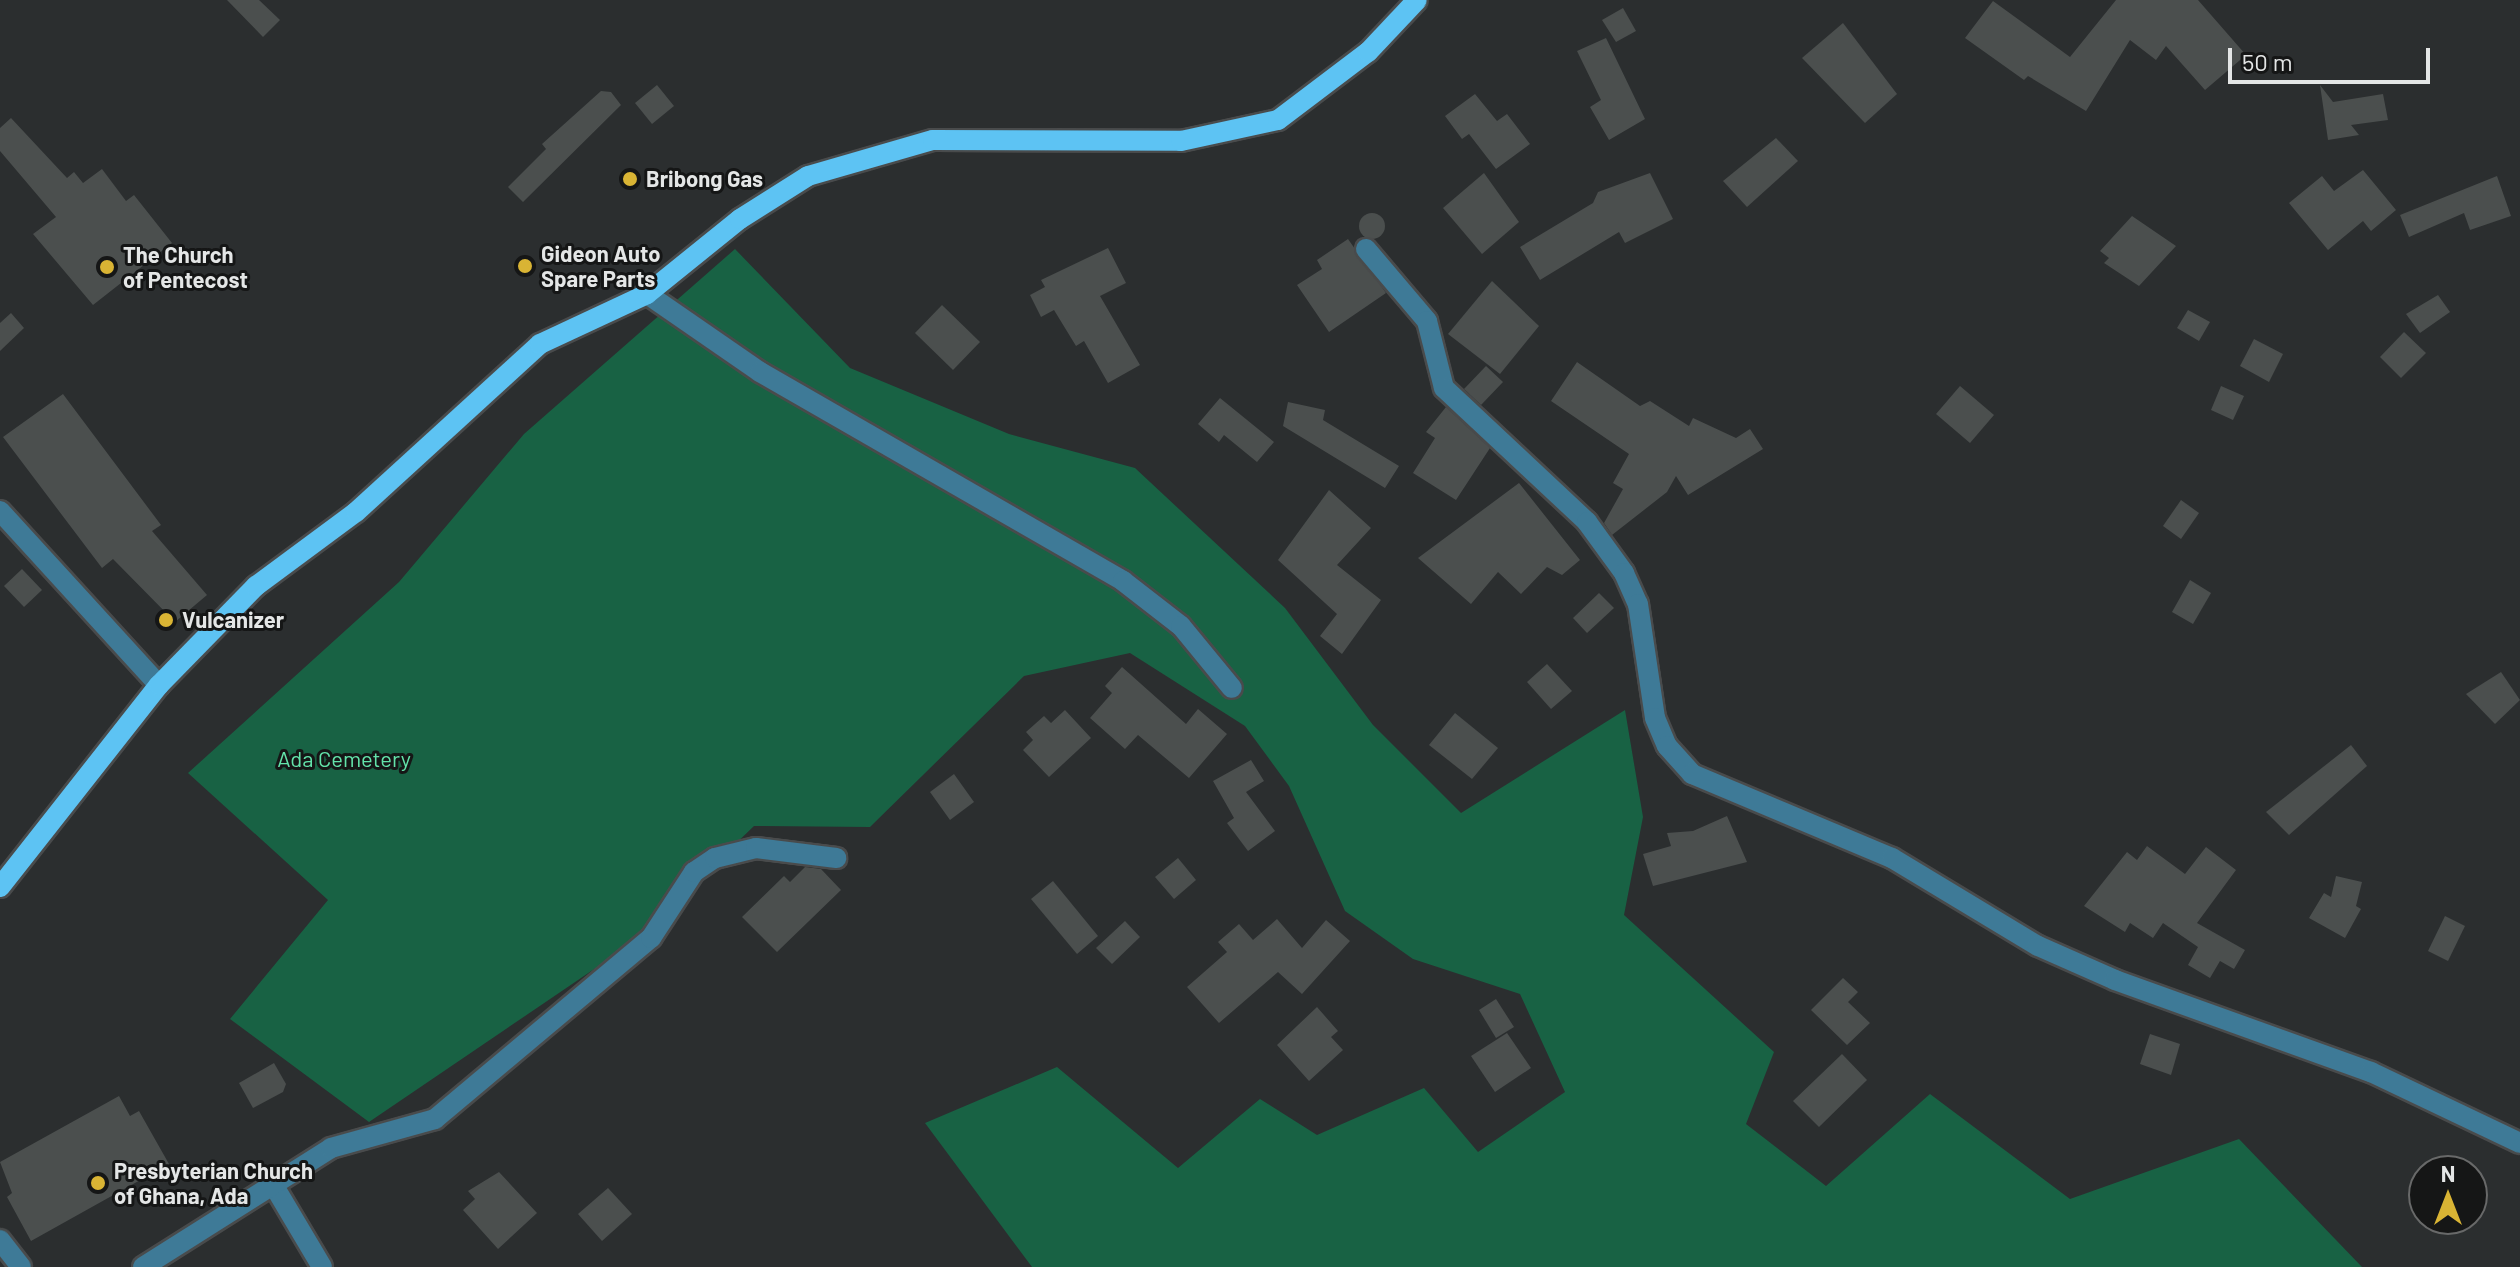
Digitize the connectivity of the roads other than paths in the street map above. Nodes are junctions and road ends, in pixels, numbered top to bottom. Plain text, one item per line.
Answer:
1 (1417, 0) edge
2 (1366, 249) dead end
3 (647, 294) junction
4 (0, 511) edge
5 (159, 685) junction
6 (1232, 688) dead end
7 (836, 858) dead end
8 (0, 887) edge
9 (2520, 1143) edge
10 (274, 1186) junction
11 (0, 1240) edge
12 (21, 1267) edge
13 (143, 1267) edge
14 (322, 1267) edge

1 - 3 main road
2 - 9 street
3 - 5 main road
3 - 6 street
4 - 5 street
5 - 8 main road
7 - 10 street
10 - 13 street
10 - 14 street
11 - 12 street

